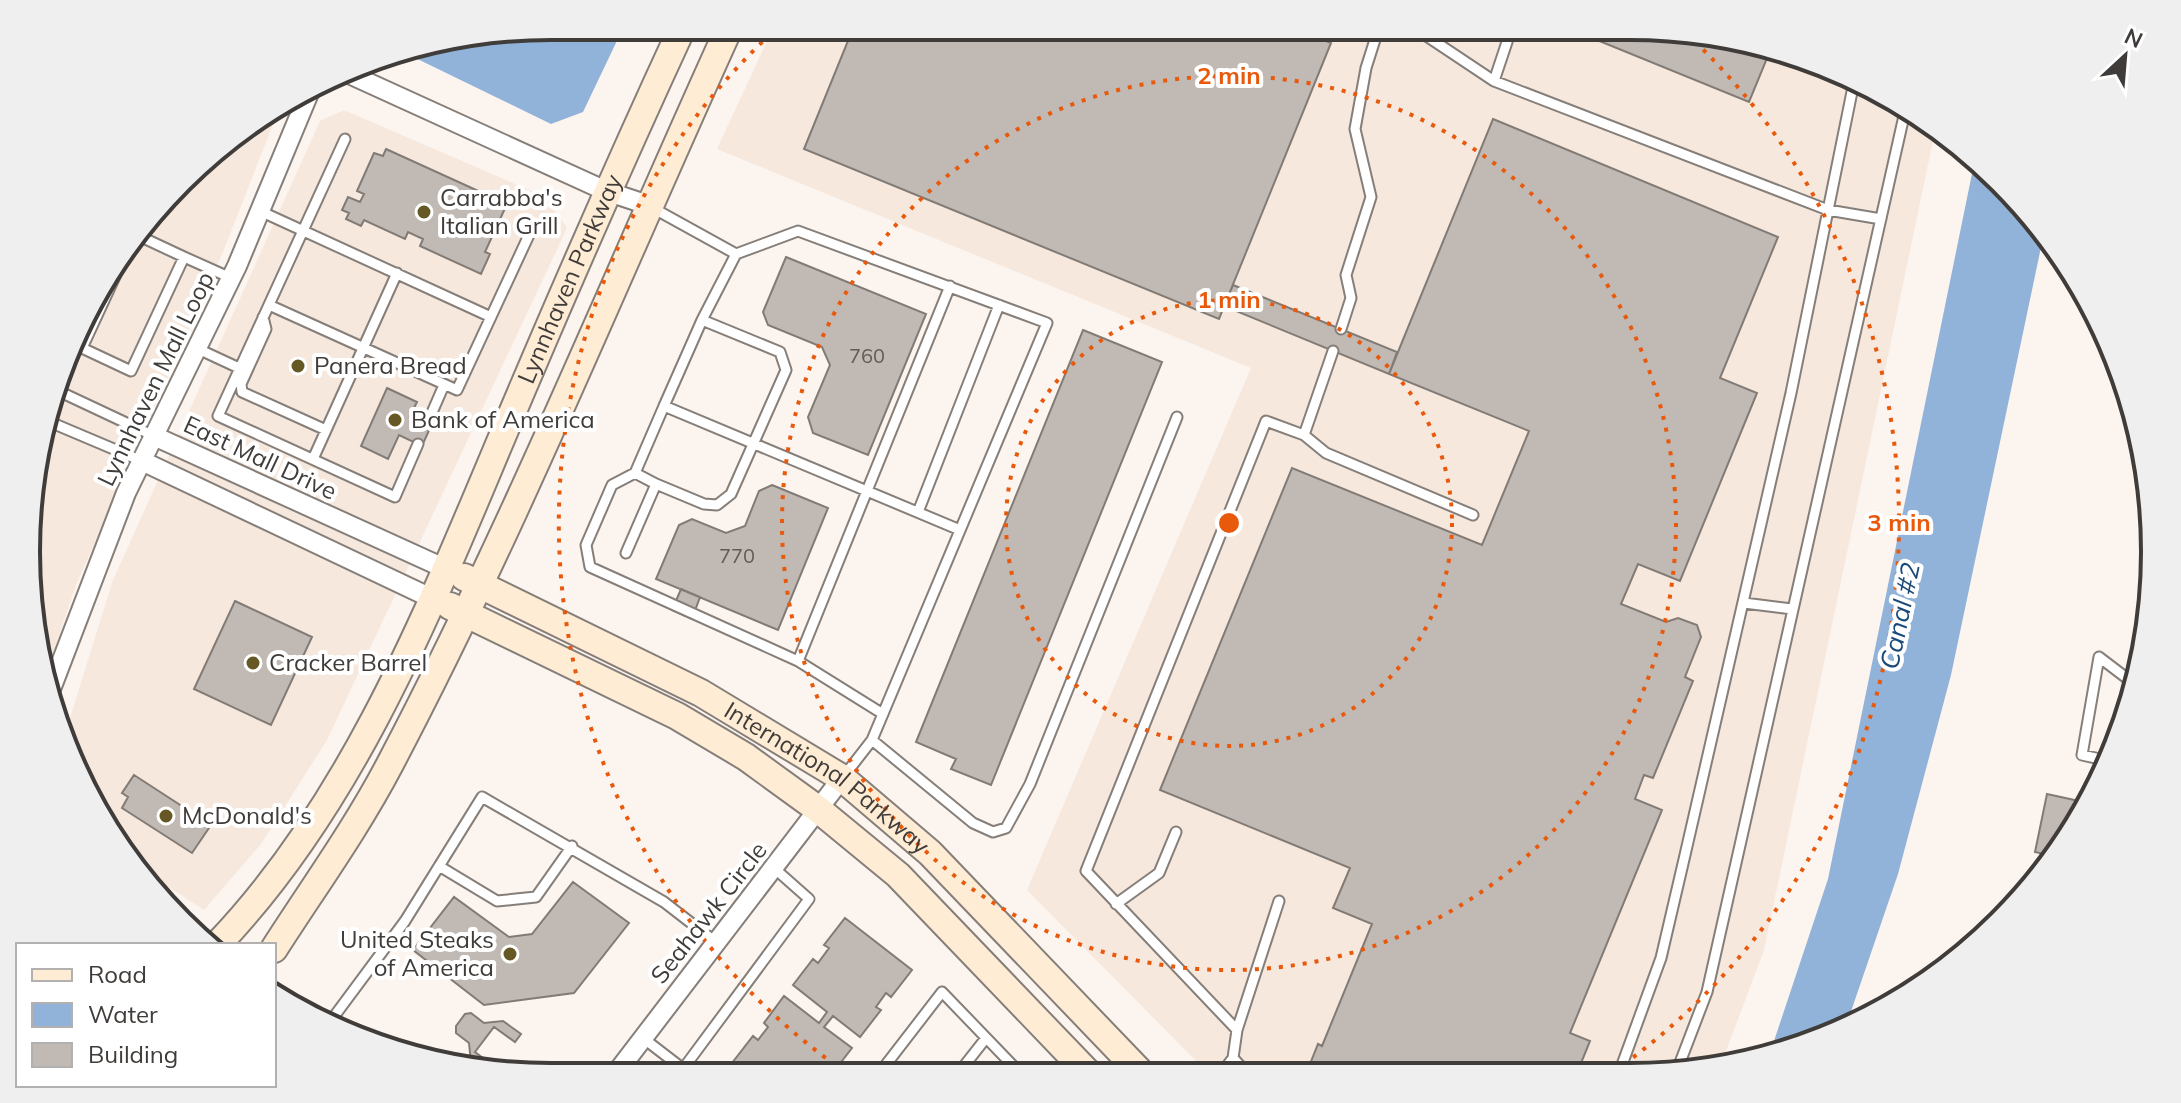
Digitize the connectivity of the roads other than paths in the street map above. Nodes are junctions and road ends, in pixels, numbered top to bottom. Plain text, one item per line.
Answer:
1 (676, 40) edge
2 (724, 40) edge
3 (1375, 40) edge
4 (1432, 40) edge
5 (1508, 40) edge
6 (358, 78) edge
7 (1494, 81) junction
8 (1852, 91) edge
9 (304, 104) edge
10 (1903, 120) edge
11 (345, 139) dead end
12 (606, 191) junction
13 (648, 205) junction
14 (1828, 210) junction
15 (260, 211) junction
16 (1881, 219) junction
17 (303, 230) junction
18 (529, 235) dead end
19 (146, 239) edge
20 (736, 254) junction
21 (184, 257) junction
22 (397, 273) junction
23 (231, 278) junction
24 (950, 286) junction
25 (269, 305) junction
26 (999, 305) junction
27 (263, 317) junction
28 (491, 317) junction
29 (702, 320) junction
30 (1341, 329) dead end
31 (363, 347) junction
32 (83, 348) edge
33 (196, 348) junction
34 (1333, 351) dead end
35 (239, 368) junction
36 (444, 385) junction
37 (65, 394) edge
38 (664, 406) junction
39 (1177, 417) dead end
40 (427, 424) dead end
41 (56, 425) edge
42 (326, 430) junction
43 (1304, 435) junction
44 (154, 436) junction
45 (753, 442) junction
46 (418, 444) dead end
47 (313, 459) junction
48 (142, 461) junction
49 (635, 473) junction
50 (656, 484) junction
51 (867, 489) junction
52 (918, 512) junction
53 (1473, 515) dead end
54 (960, 530) junction
55 (626, 553) dead end
56 (446, 569) junction
57 (479, 584) junction
58 (431, 598) junction
59 (1744, 603) junction
60 (1792, 609) junction
61 (465, 612) junction
62 (798, 661) junction
63 (56, 677) edge
64 (2125, 677) edge
65 (883, 714) junction
66 (872, 740) junction
67 (2097, 758) edge
68 (842, 778) junction
69 (819, 810) junction
70 (1176, 832) dead end
71 (572, 846) junction
72 (439, 866) junction
73 (774, 868) junction
74 (1279, 901) dead end
75 (1116, 904) junction
76 (220, 941) edge
77 (717, 943) junction
78 (276, 946) edge
79 (335, 1015) edge
80 (1237, 1030) junction
81 (643, 1038) junction
82 (986, 1038) junction
83 (1233, 1058) junction
84 (1681, 1060) edge
85 (624, 1063) edge
86 (675, 1063) edge
87 (693, 1063) edge
88 (887, 1063) edge
89 (966, 1063) edge
90 (1010, 1063) edge
91 (1078, 1063) edge
92 (1131, 1063) edge
93 (1229, 1063) edge
94 (1238, 1063) edge
95 (1623, 1063) edge

1 - 12 main road, Lynnhaven Parkway
2 - 13 main road, Lynnhaven Parkway
3 - 30 lane
4 - 7 lane
5 - 7 lane
6 - 12 street
7 - 14 lane
8 - 14 lane
9 - 15 street, Lynnhaven Mall Loop
10 - 16 lane
11 - 17 lane
12 - 13 street
12 - 56 main road, Lynnhaven Parkway
13 - 20 lane
13 - 57 main road, Lynnhaven Parkway
14 - 16 lane
14 - 59 lane
15 - 17 lane
15 - 23 street, Lynnhaven Mall Loop
16 - 60 lane
17 - 22 lane
17 - 25 lane
18 - 28 lane
19 - 21 lane
20 - 24 lane
20 - 29 lane
21 - 23 lane
21 - 32 lane
22 - 28 lane
22 - 31 lane
23 - 33 street, Lynnhaven Mall Loop
24 - 26 lane
24 - 51 lane
25 - 27 lane
25 - 31 lane
26 - 52 lane
26 - 54 lane
27 - 35 lane
27 - 42 lane
28 - 36 lane
29 - 38 lane
29 - 45 lane
31 - 36 lane
31 - 42 lane
33 - 35 lane
33 - 44 street, Lynnhaven Mall Loop
34 - 43 lane
35 - 47 lane
36 - 40 lane
37 - 44 lane, East Mall Drive
38 - 45 lane
38 - 49 lane
39 - 66 lane
41 - 48 lane
42 - 47 lane
43 - 53 lane
43 - 75 lane
44 - 48 street, Lynnhaven Mall Loop
44 - 56 street, East Mall Drive
45 - 50 lane
45 - 51 lane
46 - 47 lane
48 - 58 street
48 - 63 street, Lynnhaven Mall Loop
49 - 50 lane
49 - 62 lane
50 - 55 lane
51 - 52 lane
51 - 62 lane
52 - 54 lane
54 - 65 lane
56 - 57 main road, International Parkway
56 - 58 main road, Lynnhaven Parkway
57 - 61 main road, Lynnhaven Parkway
57 - 68 main road, International Parkway
58 - 61 main road, International Parkway
58 - 76 main road, Lynnhaven Parkway
59 - 60 lane
59 - 95 lane
60 - 84 lane
61 - 69 main road, International Parkway
61 - 78 main road, Lynnhaven Parkway
62 - 65 lane
64 - 67 lane
65 - 66 lane
66 - 68 lane
68 - 69 street, Seahawk Circle
68 - 92 main road, International Parkway
69 - 73 street, Seahawk Circle
69 - 91 main road, International Parkway
70 - 75 lane
71 - 72 lane
71 - 72 lane
71 - 77 lane
72 - 79 lane
73 - 77 street, Seahawk Circle
73 - 87 lane
74 - 80 lane
75 - 80 lane
77 - 81 street, Seahawk Circle
80 - 83 lane
81 - 85 street, Seahawk Circle
81 - 86 lane
82 - 88 lane
82 - 89 lane
82 - 90 lane
83 - 93 lane
83 - 94 lane

